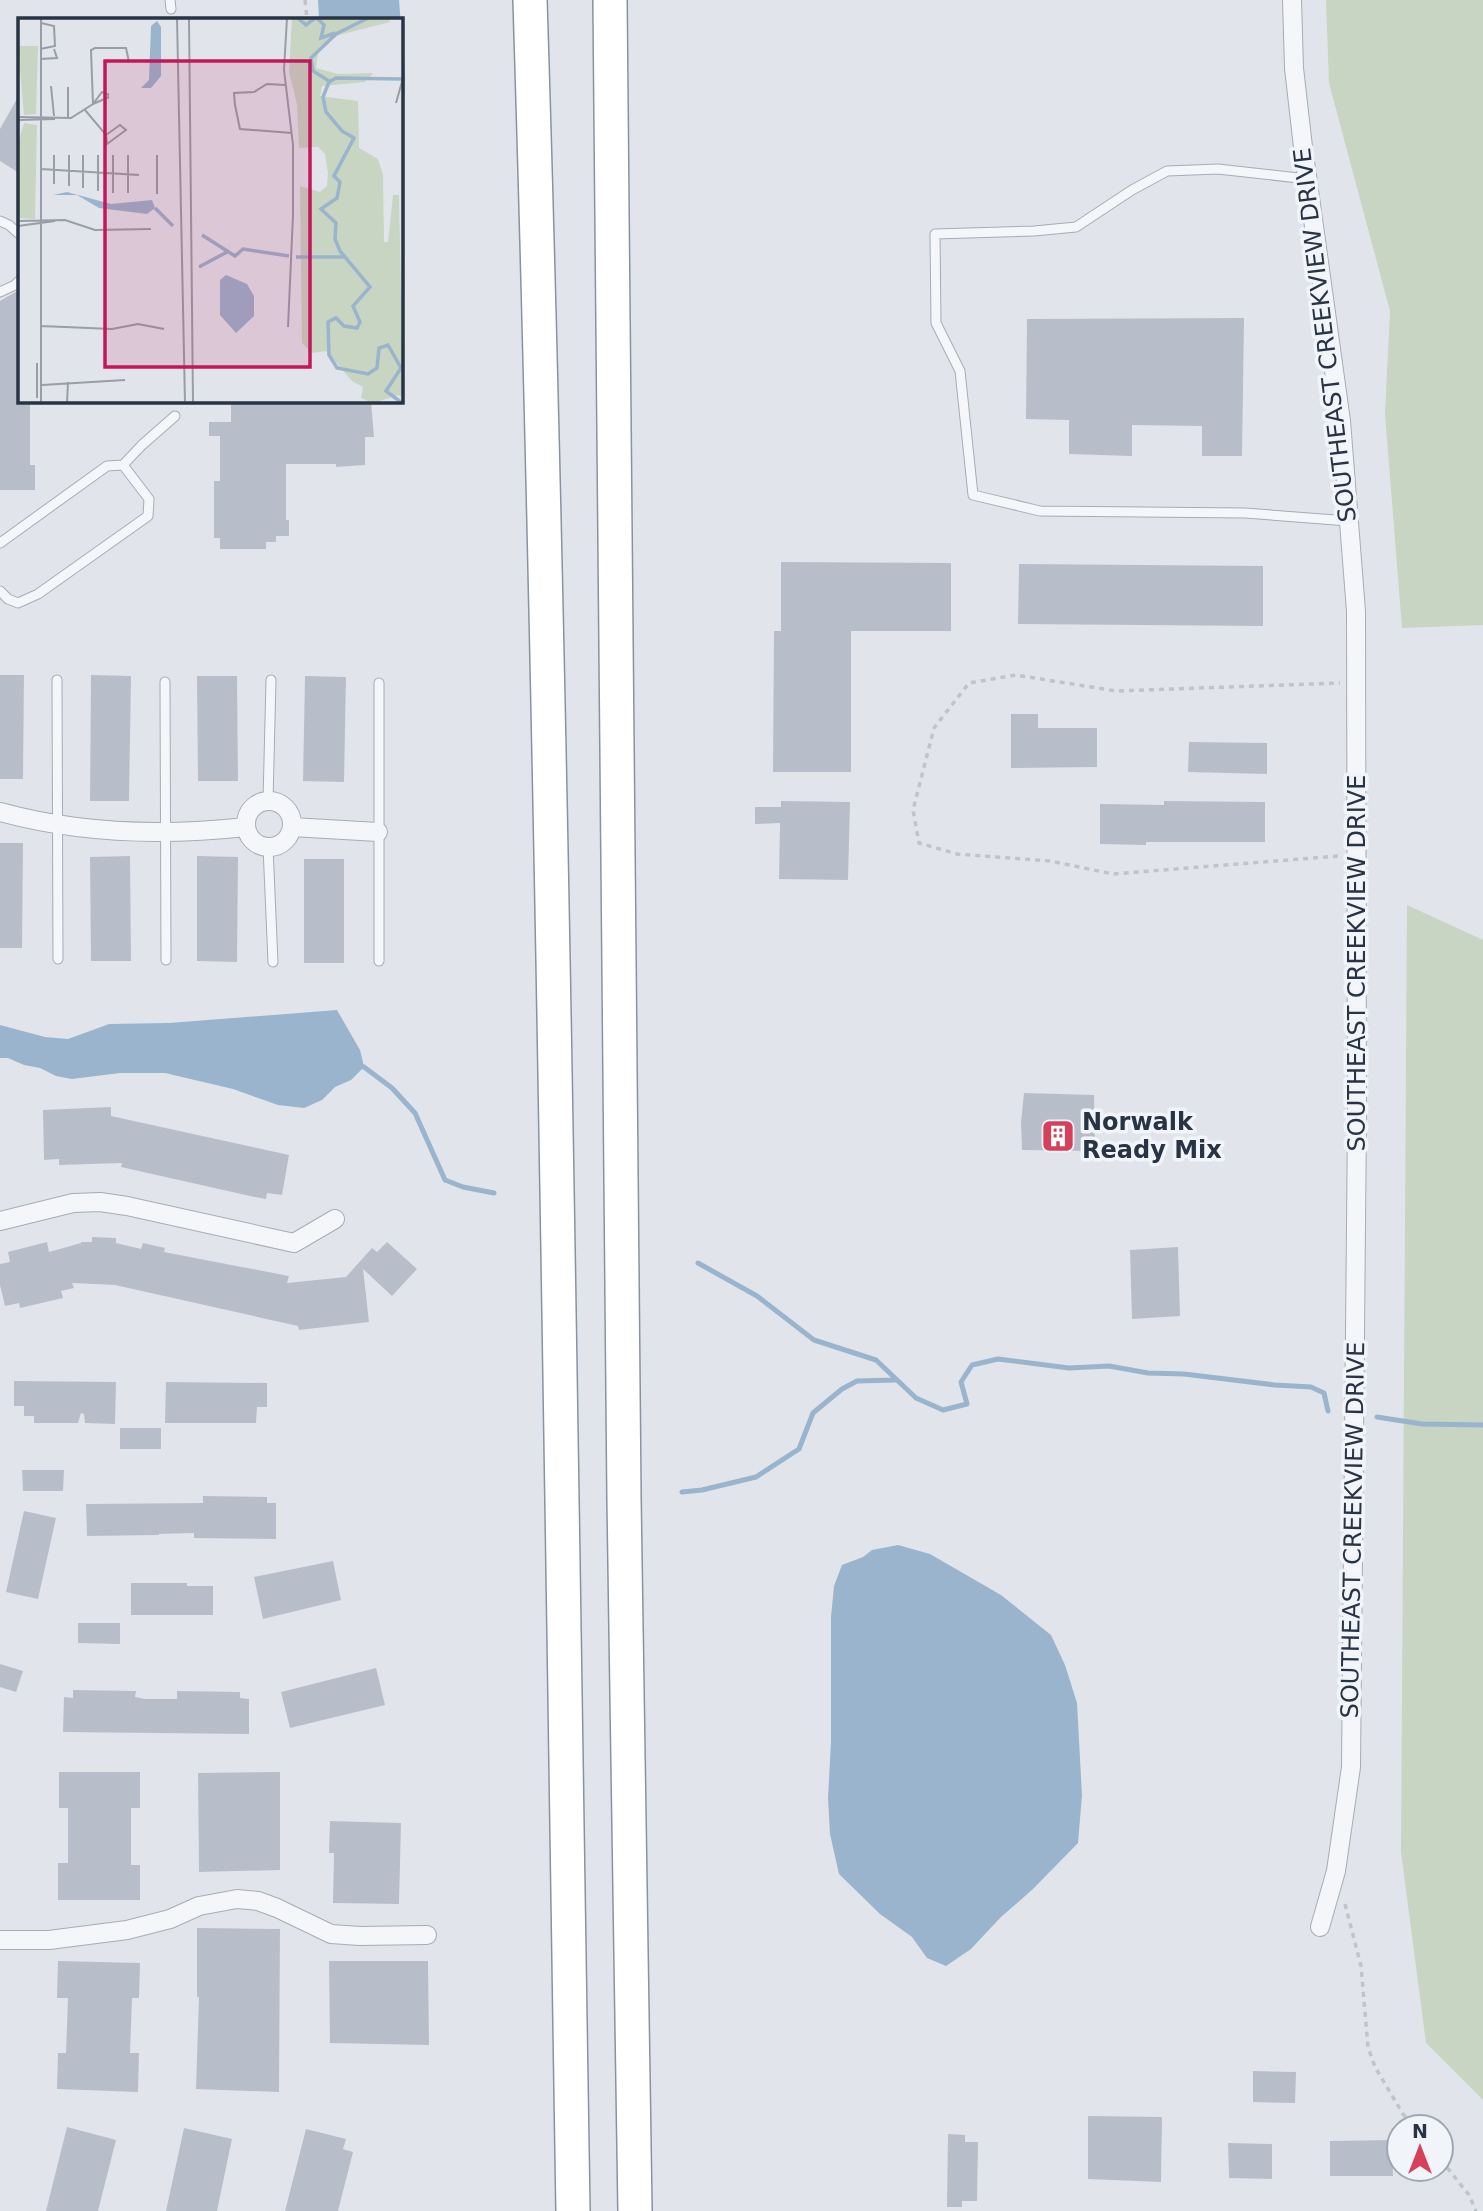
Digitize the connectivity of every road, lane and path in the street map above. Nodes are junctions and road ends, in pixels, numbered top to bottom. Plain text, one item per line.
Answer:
1 (305, 0) edge
2 (530, 0) edge
3 (610, 0) edge
4 (1292, 0) edge
5 (307, 18) edge
6 (1307, 180) junction
7 (0, 221) edge
8 (18, 233) edge
9 (18, 282) edge
10 (0, 292) edge
11 (175, 416) dead end
12 (123, 466) junction
13 (1348, 521) junction
14 (2, 538) edge
15 (0, 591) edge
16 (57, 680) dead end
17 (271, 680) dead end
18 (165, 682) dead end
19 (379, 683) dead end
20 (1356, 683) junction
21 (268, 801) junction
22 (0, 813) edge
23 (58, 825) junction
24 (246, 827) junction
25 (292, 827) junction
26 (378, 832) junction
27 (165, 833) junction
28 (268, 847) junction
29 (1357, 855) junction
30 (58, 959) dead end
31 (166, 960) dead end
32 (379, 961) dead end
33 (272, 962) dead end
34 (335, 1219) dead end
35 (0, 1221) edge
36 (1336, 1871) junction
37 (1320, 1927) dead end
38 (427, 1935) dead end
39 (0, 1940) edge
40 (1403, 2113) edge
41 (1455, 2178) edge
42 (573, 2211) edge
43 (635, 2211) edge
44 (1476, 2211) edge

1 - 5 path
2 - 42 highway
3 - 43 highway
4 - 6 street, SOUTHEAST CREEKVIEW DRIVE
6 - 13 street, SOUTHEAST CREEKVIEW DRIVE
6 - 13 lane
7 - 8 lane
9 - 10 lane
11 - 12 lane
12 - 14 lane
12 - 15 lane
13 - 20 street, SOUTHEAST CREEKVIEW DRIVE
16 - 23 lane
17 - 21 lane
18 - 27 lane
19 - 26 lane
20 - 29 street, SOUTHEAST CREEKVIEW DRIVE
20 - 29 path
21 - 24 street
21 - 25 street
22 - 23 street
23 - 27 street
23 - 30 lane
24 - 27 street
24 - 28 street
25 - 26 street
25 - 28 street
26 - 32 lane
27 - 31 lane
28 - 33 lane
29 - 36 street, SOUTHEAST CREEKVIEW DRIVE
34 - 35 street
36 - 37 street, SOUTHEAST CREEKVIEW DRIVE
36 - 40 path
38 - 39 street
41 - 44 path

